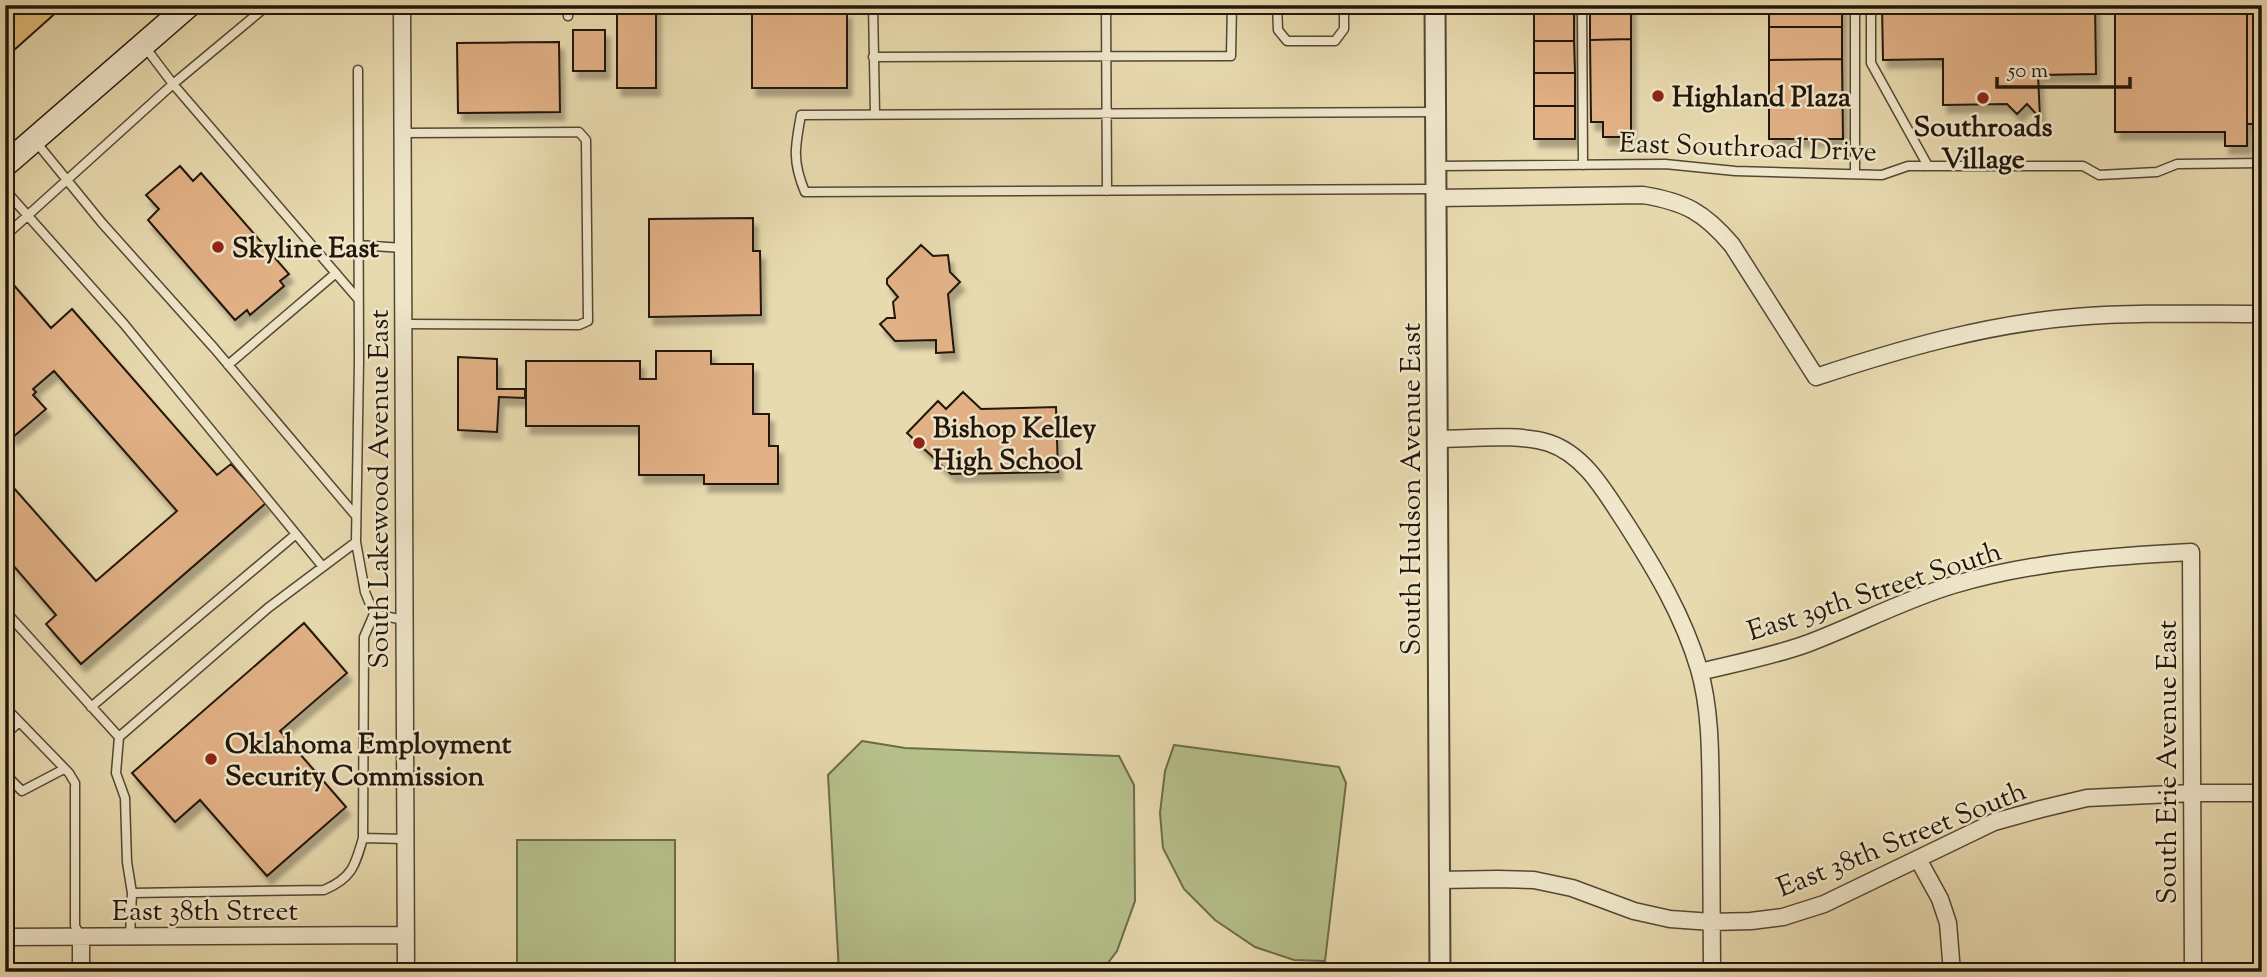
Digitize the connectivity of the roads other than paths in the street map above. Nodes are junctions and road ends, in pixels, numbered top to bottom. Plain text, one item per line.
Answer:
1 (42, 5) edge
2 (189, 5) edge
3 (268, 5) edge
4 (402, 5) edge
5 (568, 5) edge
6 (873, 5) edge
7 (1107, 5) edge
8 (1231, 5) edge
9 (1278, 5) edge
10 (1344, 5) edge
11 (1435, 5) edge
12 (1582, 5) edge
13 (1855, 5) edge
14 (1871, 5) edge
15 (568, 16) dead end
16 (5, 38) edge
17 (143, 45) junction
18 (873, 57) junction
19 (1107, 57) junction
20 (358, 70) dead end
21 (173, 84) junction
22 (1436, 112) junction
23 (875, 114) junction
24 (1108, 114) junction
25 (402, 133) junction
26 (35, 140) junction
27 (2262, 163) edge
28 (5, 165) edge
29 (1583, 165) junction
30 (1437, 166) junction
31 (1928, 166) junction
32 (1855, 174) junction
33 (67, 180) junction
34 (5, 190) edge
35 (1107, 191) junction
36 (1437, 193) junction
37 (28, 216) junction
38 (5, 236) edge
39 (358, 245) junction
40 (403, 248) junction
41 (336, 273) junction
42 (359, 300) junction
43 (2262, 314) edge
44 (403, 324) junction
45 (228, 365) junction
46 (1437, 439) junction
47 (356, 516) junction
48 (296, 534) junction
49 (356, 542) junction
50 (2191, 552) joint
51 (323, 567) junction
52 (5, 611) edge
53 (374, 614) junction
54 (404, 620) junction
55 (1700, 672) junction
56 (5, 707) edge
57 (91, 707) junction
58 (19, 722) junction
59 (5, 735) edge
60 (119, 737) junction
61 (64, 769) junction
62 (5, 774) edge
63 (2193, 793) junction
64 (2262, 793) edge
65 (363, 838) junction
66 (405, 839) junction
67 (1918, 859) junction
68 (1439, 880) junction
69 (132, 893) junction
70 (1712, 922) junction
71 (406, 935) junction
72 (5, 937) edge
73 (81, 937) junction
74 (130, 937) junction
75 (81, 972) edge
76 (406, 972) edge
77 (1440, 972) edge
78 (1712, 972) edge
79 (1952, 972) edge
80 (2193, 972) edge

1 - 16 highway
2 - 17 main road
3 - 21 lane
4 - 25 street, South Lakewood Avenue East
5 - 15 lane
6 - 18 lane
7 - 19 lane
8 - 19 lane
9 - 10 lane
11 - 22 street, South Hudson Avenue East
12 - 29 lane
13 - 32 lane
14 - 31 lane
17 - 21 lane
17 - 26 main road
18 - 19 lane
18 - 23 lane
19 - 24 lane
20 - 39 lane
21 - 33 lane
21 - 41 lane
22 - 24 lane
22 - 30 street, South Hudson Avenue East
23 - 24 lane
23 - 35 lane
24 - 35 lane
25 - 40 street, South Lakewood Avenue East
25 - 44 lane
26 - 28 main road
26 - 33 lane
27 - 31 lane, East Southroad Drive
29 - 30 lane, East Southroad Drive
29 - 32 lane, East Southroad Drive
30 - 36 street, South Hudson Avenue East
31 - 32 lane, East Southroad Drive
33 - 37 lane
33 - 45 lane
34 - 37 lane
35 - 36 lane
36 - 43 street
36 - 46 street, South Hudson Avenue East
37 - 38 lane
37 - 48 lane
39 - 40 lane
39 - 42 lane
40 - 44 street, South Lakewood Avenue East
41 - 42 lane
41 - 45 lane
42 - 47 lane
44 - 54 street, South Lakewood Avenue East
45 - 47 lane
46 - 55 street
46 - 68 street, South Hudson Avenue East
47 - 49 lane
48 - 51 lane
48 - 57 lane
49 - 51 lane
49 - 53 lane
50 - 55 street, East 39th Street South
50 - 63 street, South Erie Avenue East
51 - 60 lane
52 - 57 lane
53 - 54 lane
53 - 65 lane
54 - 66 street, South Lakewood Avenue East
55 - 70 street
56 - 58 lane
57 - 60 lane
58 - 59 lane
58 - 61 lane
60 - 69 lane
61 - 62 lane
61 - 73 lane
63 - 64 street, East 38th Street South
63 - 67 street, East 38th Street South
63 - 80 street, South Erie Avenue East
65 - 66 lane
65 - 69 lane
66 - 71 street, South Lakewood Avenue East
67 - 70 street, East 38th Street South
67 - 79 street
68 - 70 street, East 38th Street South
68 - 77 street, South Hudson Avenue East
69 - 74 lane
70 - 78 street
71 - 74 street, East 38th Street
71 - 76 street, South Lakewood Avenue East
72 - 73 street, East 38th Street
73 - 74 street, East 38th Street
73 - 75 street

